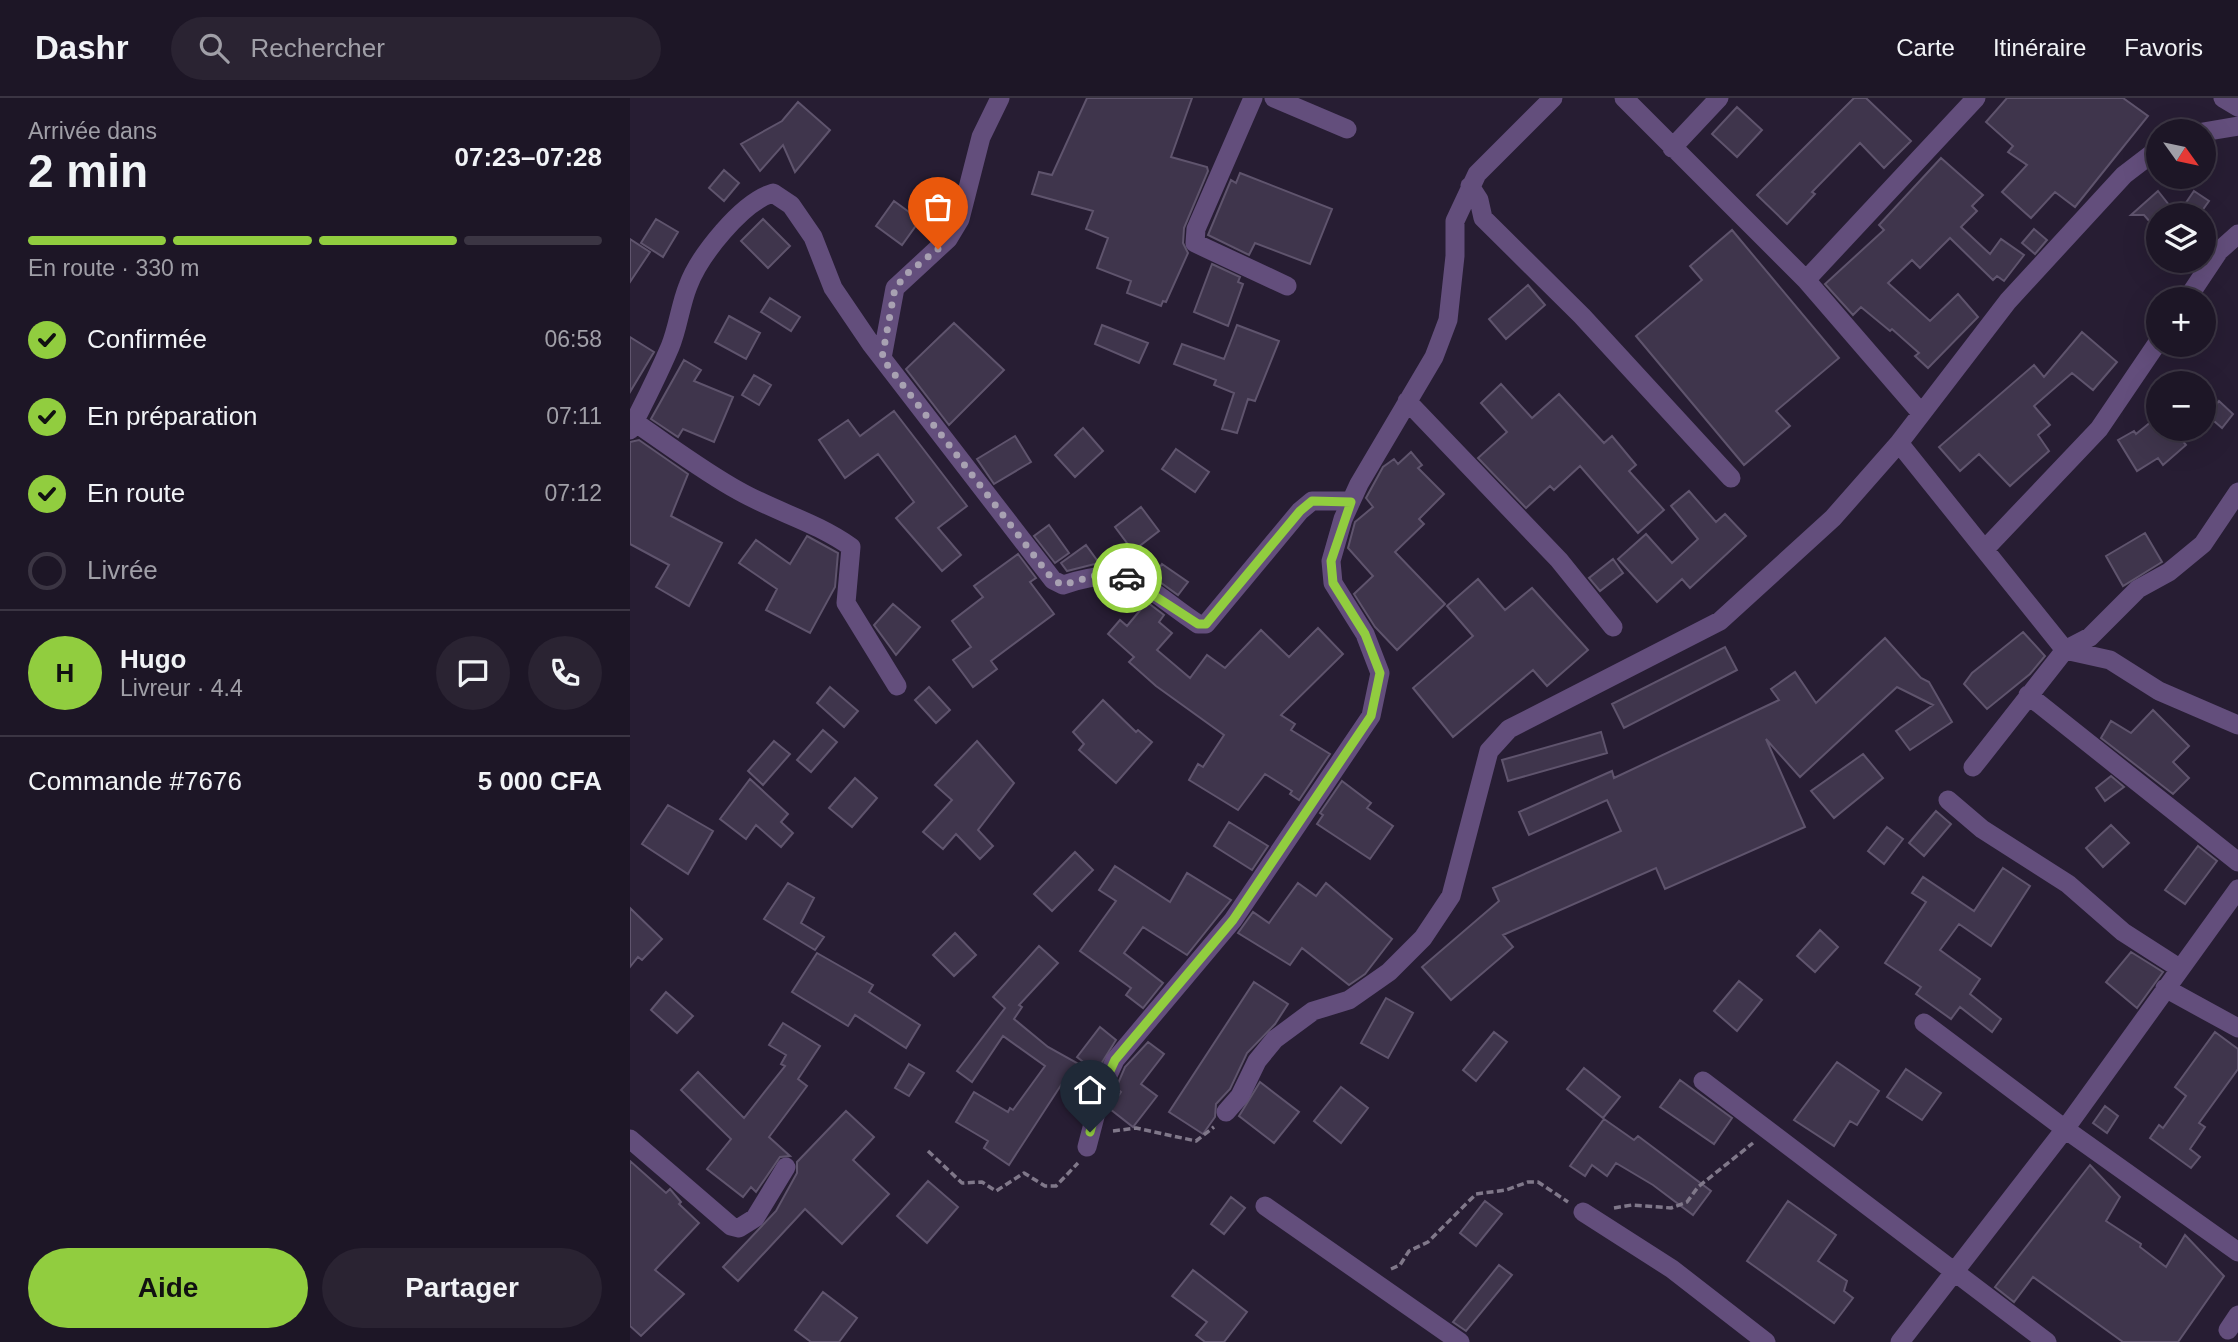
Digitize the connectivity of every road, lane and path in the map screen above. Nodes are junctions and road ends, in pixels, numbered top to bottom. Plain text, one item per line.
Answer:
1 (1000, 98) edge
2 (1253, 98) edge
3 (1273, 98) edge
4 (1553, 98) edge
5 (1624, 98) edge
6 (1719, 98) edge
7 (1976, 98) edge
8 (2223, 98) edge
9 (2238, 107) edge
10 (2238, 126) edge
11 (1347, 129) dead end
12 (2216, 130) edge
13 (1672, 148) junction
14 (2146, 158) edge
15 (1470, 186) junction
16 (2238, 234) edge
17 (1807, 280) junction
18 (1287, 286) dead end
19 (2195, 287) edge
20 (2148, 357) edge
21 (882, 358) junction
22 (1408, 401) junction
23 (1921, 413) junction
24 (631, 424) edge
25 (1899, 443) junction
26 (1731, 478) dead end
27 (2238, 492) edge
28 (1351, 502) junction
29 (1985, 549) junction
30 (1613, 627) dead end
31 (2065, 650) junction
32 (897, 686) dead end
33 (2028, 695) junction
34 (2238, 725) edge
35 (1973, 766) dead end
36 (1948, 800) dead end
37 (2238, 862) edge
38 (2238, 889) edge
39 (2179, 968) junction
40 (2165, 988) junction
41 (1924, 1023) dead end
42 (2238, 1028) edge
43 (1703, 1081) dead end
44 (1226, 1112) dead end
45 (1765, 1128) junction
46 (2065, 1129) junction
47 (630, 1139) edge
48 (1087, 1147) dead end
49 (786, 1167) dead end
50 (1265, 1206) dead end
51 (1583, 1212) junction
52 (2238, 1252) edge
53 (1954, 1273) junction
54 (1368, 1280) junction
55 (1460, 1342) edge
56 (1766, 1342) edge
57 (1900, 1342) edge
58 (2047, 1342) edge

1 - 21 street
2 - 18 street
3 - 11 street
4 - 15 street
5 - 13 street
6 - 13 street
7 - 17 street
8 - 9 street
10 - 12 street
13 - 17 street
14 - 23 street
15 - 22 street
15 - 26 street
16 - 19 street
17 - 23 street
20 - 29 street
21 - 24 street
21 - 28 street
22 - 28 street
22 - 30 street
23 - 25 street
24 - 32 street
25 - 29 street
25 - 44 street
27 - 31 street
28 - 48 street
29 - 31 street
31 - 33 street
31 - 34 street
33 - 35 street
33 - 37 street
36 - 39 street
38 - 39 street
39 - 40 street
40 - 42 street
40 - 46 street
41 - 46 street
43 - 45 street
45 - 51 path
45 - 53 street
46 - 52 street
46 - 53 street
47 - 49 street
50 - 54 street
51 - 54 path
51 - 56 street
53 - 57 street
53 - 58 street
54 - 55 street

